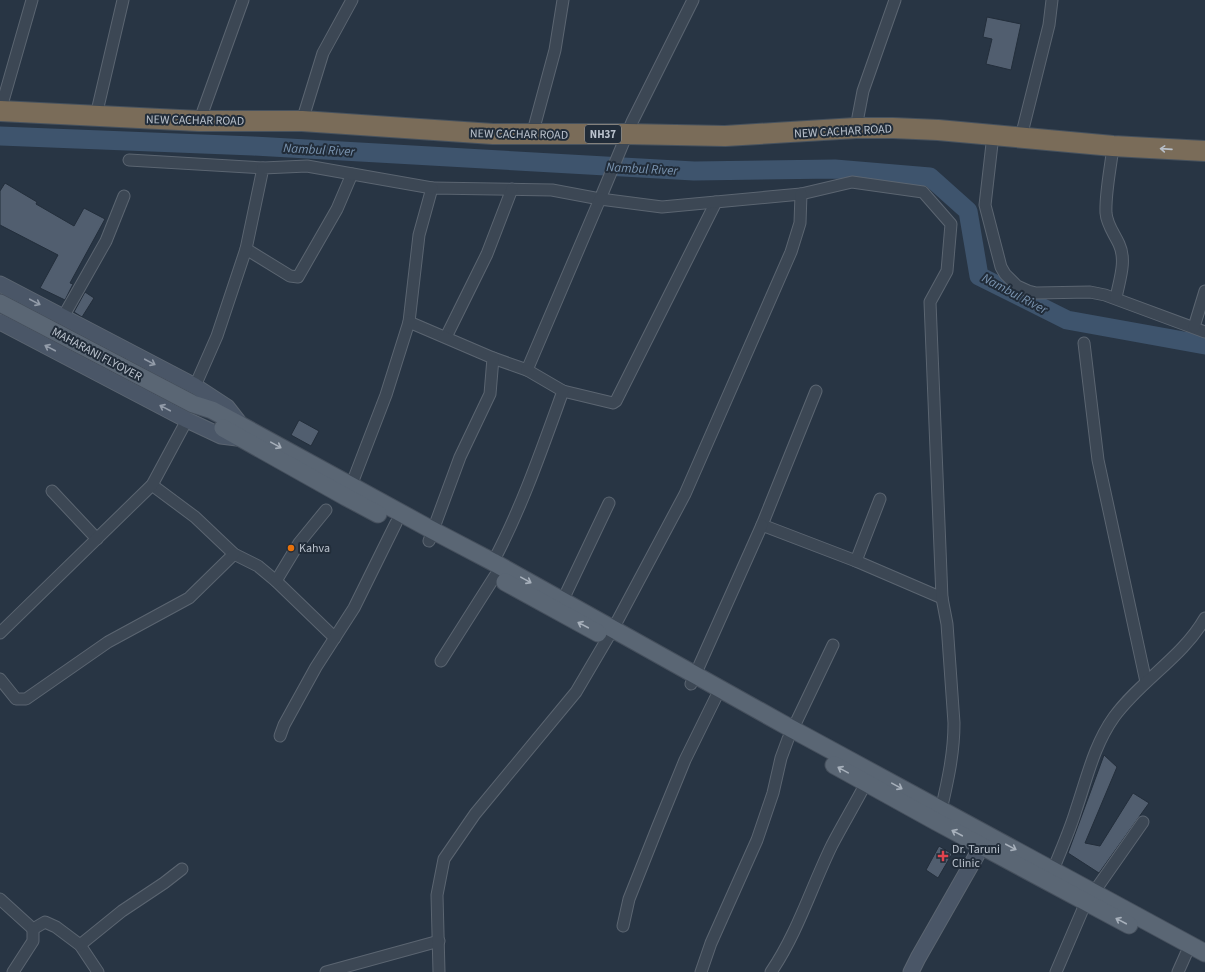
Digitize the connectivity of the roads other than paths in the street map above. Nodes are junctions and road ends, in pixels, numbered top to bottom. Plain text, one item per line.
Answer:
1 (32, 0) edge
2 (123, 0) edge
3 (243, 0) edge
4 (352, 0) edge
5 (563, 0) edge
6 (693, 0) edge
7 (895, 0) edge
8 (1052, 0) edge
9 (1, 105) edge
10 (98, 107) junction
11 (203, 111) junction
12 (304, 116) junction
13 (858, 117) junction
14 (535, 124) junction
15 (628, 130) junction
16 (1023, 131) junction
17 (993, 135) junction
18 (1205, 138) edge
19 (1113, 146) junction
20 (1205, 151) edge
21 (129, 160) dead end
22 (262, 168) junction
23 (352, 174) junction
24 (432, 188) junction
25 (512, 189) junction
26 (801, 194) junction
27 (124, 196) dead end
28 (600, 199) junction
29 (716, 202) junction
30 (246, 250) junction
31 (0, 284) edge
32 (1205, 291) edge
33 (1116, 298) junction
34 (0, 303) edge
35 (63, 317) junction
36 (0, 322) edge
37 (409, 322) junction
38 (1194, 327) junction
39 (1205, 332) edge
40 (446, 337) junction
41 (1084, 343) dead end
42 (493, 358) junction
43 (527, 370) junction
44 (196, 386) junction
45 (562, 391) junction
46 (816, 391) dead end
47 (190, 412) junction
48 (241, 432) junction
49 (152, 485) junction
50 (351, 486) junction
51 (52, 491) dead end
52 (880, 499) dead end
53 (609, 503) dead end
54 (326, 510) dead end
55 (396, 523) junction
56 (762, 525) junction
57 (430, 535) junction
58 (97, 539) junction
59 (234, 554) junction
60 (856, 561) junction
61 (494, 569) junction
62 (276, 581) junction
63 (942, 598) junction
64 (560, 606) junction
65 (1205, 618) edge
66 (0, 633) edge
67 (610, 634) junction
68 (335, 638) junction
69 (833, 645) dead end
70 (441, 661) dead end
71 (0, 679) edge
72 (693, 679) junction
73 (1146, 682) junction
74 (716, 697) junction
75 (790, 734) junction
76 (280, 736) dead end
77 (866, 783) junction
78 (941, 810) junction
79 (1142, 822) dead end
80 (985, 841) junction
81 (182, 869) dead end
82 (1053, 870) junction
83 (1090, 897) junction
84 (0, 900) edge
85 (623, 926) dead end
86 (33, 929) junction
87 (439, 941) junction
88 (80, 945) junction
89 (1205, 953) edge
90 (1186, 954) junction
91 (1205, 965) edge
92 (13, 972) edge
93 (98, 972) edge
94 (326, 972) edge
95 (439, 972) edge
96 (701, 972) edge
97 (771, 972) edge
98 (911, 972) edge
99 (1056, 972) edge
100 (1178, 972) edge

1 - 9 street
2 - 10 street
3 - 11 street
4 - 12 street
5 - 14 street
6 - 15 street
7 - 13 street
8 - 16 street
9 - 10 highway, NEW CACHAR ROAD / NH37
9 - 12 highway, NEW CACHAR ROAD / NH37
10 - 11 highway, NEW CACHAR ROAD / NH37
11 - 12 highway, NEW CACHAR ROAD / NH37
12 - 14 highway, NEW CACHAR ROAD / NH37
12 - 15 highway, NEW CACHAR ROAD / NH37
13 - 15 highway, NEW CACHAR ROAD / NH37
13 - 16 highway, NEW CACHAR ROAD / NH37
14 - 15 highway, NEW CACHAR ROAD / NH37
15 - 17 highway, NEW CACHAR ROAD / NH37
15 - 28 street
16 - 17 highway, NEW CACHAR ROAD / NH37
16 - 18 highway, NEW CACHAR ROAD / NH37
16 - 19 highway, NEW CACHAR ROAD / NH37
17 - 33 street
20 -> 19 highway, NEW CACHAR ROAD / NH37
19 - 33 street
21 - 22 street
22 - 23 street
22 - 30 street
23 - 24 street
23 - 30 street
24 - 25 street
24 - 37 street
25 - 28 street
25 - 40 street
26 - 29 street
26 - 63 street
26 - 67 street
27 - 35 street
28 - 29 street
28 - 43 street
29 - 45 street
30 - 44 street
31 -> 35 street
32 - 38 street
33 - 38 street
34 - 47 main road, MAHARANI FLYOVER
35 -> 44 street
47 -> 36 street
37 - 40 street
37 - 50 street
38 - 39 street
40 - 42 street
41 - 73 street
42 - 43 street
42 - 57 street
43 - 45 street
44 - 48 street
45 - 61 street
46 - 56 street
47 - 48 main road, MAHARANI FLYOVER
47 - 48 street
47 - 49 street
48 -> 50 main road
48 - 55 main road
49 - 58 street
49 - 59 street
50 - 57 main road
51 - 58 street
52 - 60 street
53 - 64 street
54 - 62 street
55 - 57 main road
55 - 68 street
56 - 60 street
56 - 72 street
57 - 61 main road
58 - 66 street
59 - 62 street
59 - 71 street
60 - 63 street
61 - 64 main road
61 - 70 street
62 - 68 street
63 - 78 street
64 - 67 main road
65 - 73 street
67 - 72 main road
67 - 87 street
68 - 76 street
69 - 75 street
72 - 74 main road
72 - 75 main road
73 - 82 street
74 - 75 main road
74 - 85 street
77 -> 75 main road
75 -> 78 main road
75 - 96 street
80 -> 77 main road
77 - 97 street
78 - 80 main road
79 - 83 street
80 -> 82 main road
80 - 83 main road
80 - 98 street
81 - 88 street
82 - 83 main road
83 - 89 main road
90 -> 83 main road
83 - 99 street
84 - 86 street
86 - 88 street
86 - 92 street
87 - 94 street
87 - 95 street
88 - 93 street
90 - 91 main road
90 - 100 street

